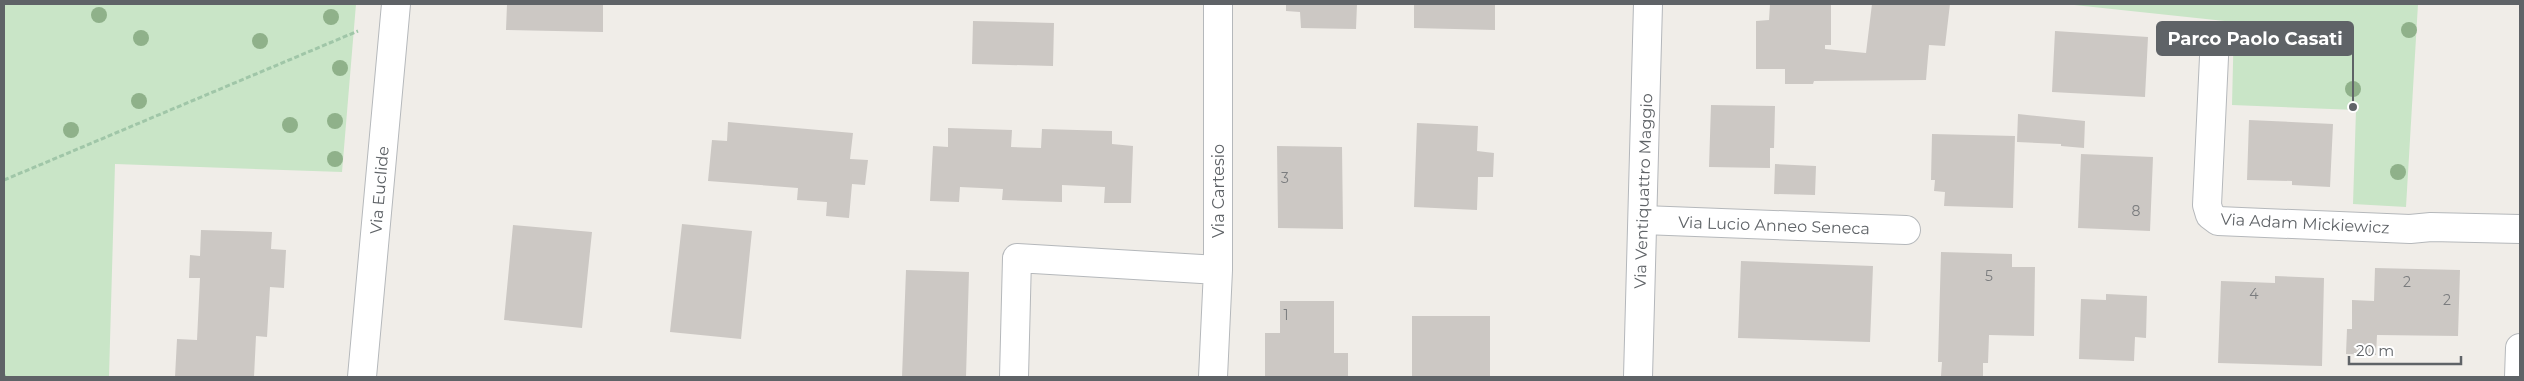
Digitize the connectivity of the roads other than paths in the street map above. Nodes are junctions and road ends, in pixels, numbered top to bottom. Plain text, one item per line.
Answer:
1 (396, 4) edge
2 (1218, 4) edge
3 (1648, 4) edge
4 (2215, 36) dead end
5 (1643, 220) junction
6 (2520, 229) edge
7 (1906, 230) dead end
8 (1218, 270) junction
9 (2520, 348) edge
10 (362, 377) edge
11 (1014, 377) edge
12 (1213, 377) edge
13 (1638, 377) edge
14 (2519, 377) edge

1 - 10 street, Via Euclide
2 - 8 street, Via Cartesio
3 - 5 street, Via Ventiquattro Maggio
4 - 6 street, Via Adam Mickiewicz
5 - 7 street, Via Lucio Anneo Seneca
5 - 13 street, Via Ventiquattro Maggio
8 - 11 street
8 - 12 street, Via Cartesio
9 - 14 street

